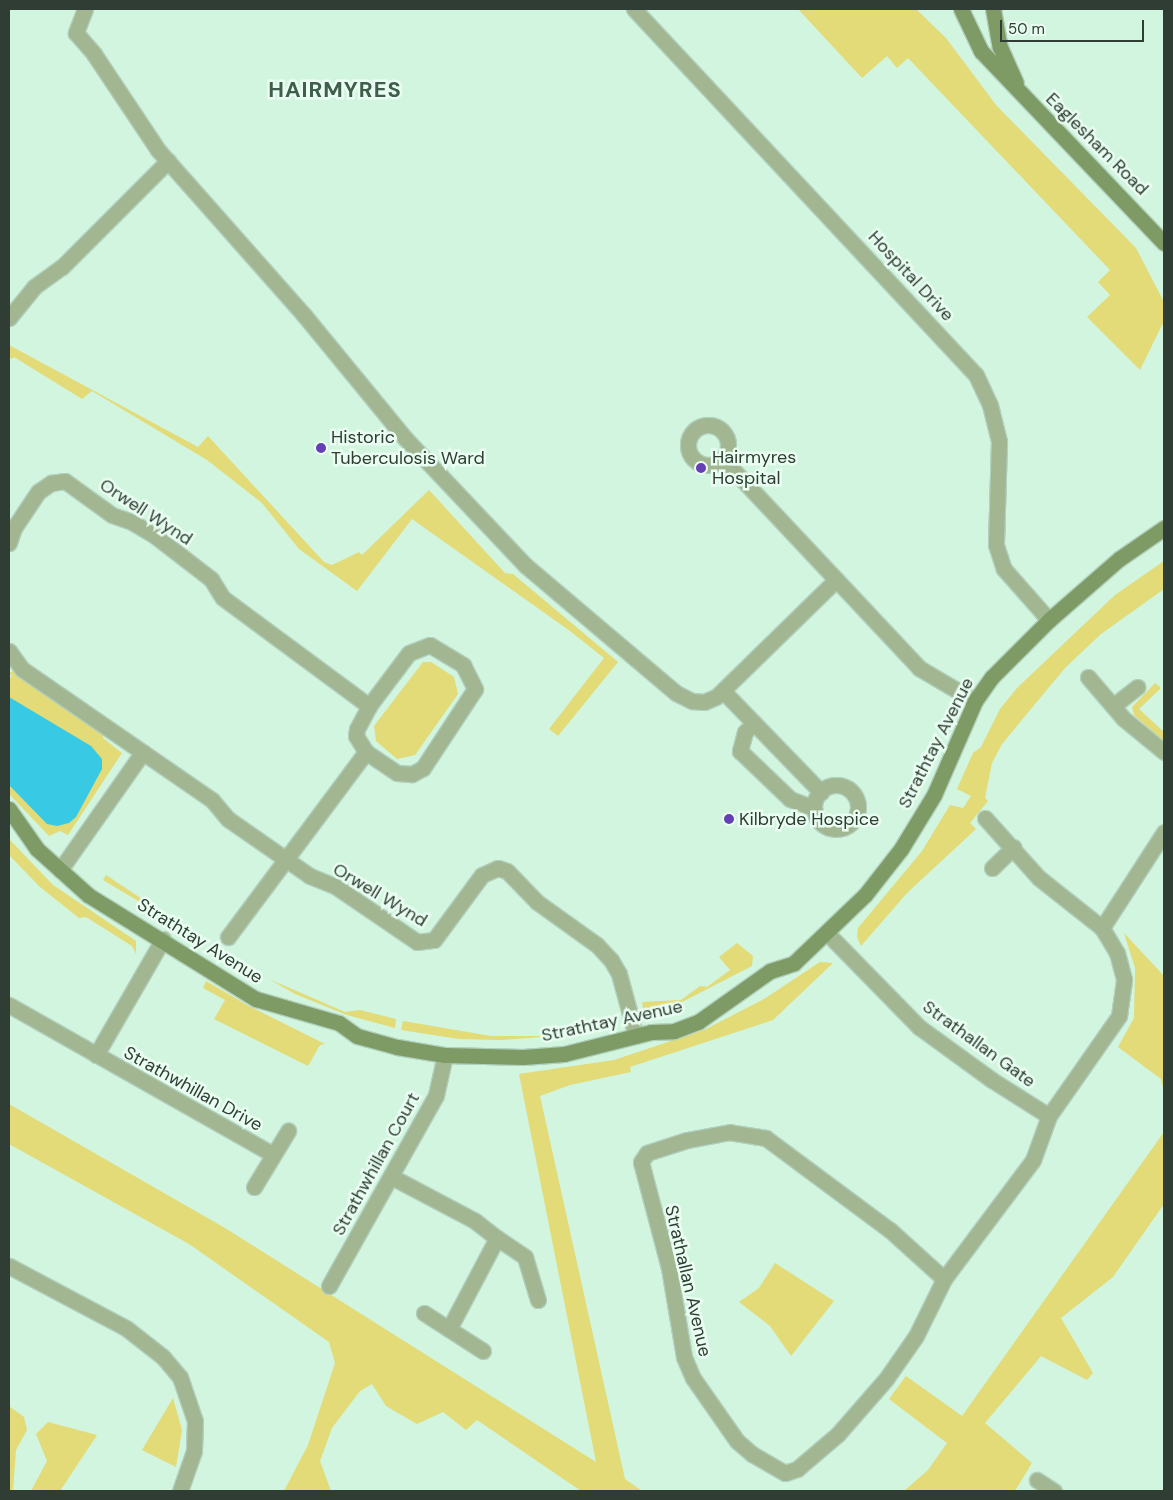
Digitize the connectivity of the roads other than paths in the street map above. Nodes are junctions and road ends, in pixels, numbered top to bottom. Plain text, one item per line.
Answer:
1 (85, 9) edge
2 (634, 9) edge
3 (961, 9) edge
4 (993, 9) edge
5 (1022, 96) junction
6 (168, 162) junction
7 (1164, 243) edge
8 (9, 318) edge
9 (723, 459) dead end
10 (1164, 528) edge
11 (9, 543) edge
12 (836, 580) junction
13 (1049, 620) junction
14 (9, 651) edge
15 (1088, 677) dead end
16 (1137, 687) dead end
17 (723, 691) junction
18 (975, 700) junction
19 (368, 706) junction
20 (1113, 706) junction
21 (754, 723) junction
22 (143, 752) junction
23 (366, 752) junction
24 (1164, 752) edge
25 (821, 792) junction
26 (814, 808) junction
27 (9, 809) edge
28 (985, 818) dead end
29 (1164, 832) edge
30 (1014, 847) junction
31 (285, 858) junction
32 (992, 868) dead end
33 (60, 870) junction
34 (1102, 928) junction
35 (828, 934) junction
36 (228, 937) dead end
37 (163, 939) junction
38 (9, 1005) edge
39 (636, 1036) junction
40 (446, 1055) junction
41 (96, 1056) junction
42 (1049, 1116) junction
43 (288, 1132) dead end
44 (272, 1154) junction
45 (392, 1177) junction
46 (254, 1187) dead end
47 (497, 1238) junction
48 (9, 1266) edge
49 (944, 1279) junction
50 (329, 1286) dead end
51 (538, 1300) dead end
52 (424, 1313) dead end
53 (448, 1329) junction
54 (483, 1351) dead end
55 (1037, 1480) dead end
56 (180, 1491) edge
57 (1054, 1491) edge

1 - 6 street
2 - 13 street, Hospital Drive
3 - 5 street, Eaglesham Road
4 - 5 street, Eaglesham Road
5 - 7 street, Eaglesham Road
6 - 8 street
6 - 17 street
9 - 12 street
10 - 13 street, Strathtay Avenue
11 - 19 street, Orwell Wynd
12 - 17 street
12 - 18 street
13 - 18 street, Strathtay Avenue
14 - 22 street, Orwell Wynd
15 - 20 street
16 - 20 street
17 - 21 street
18 - 35 street, Strathtay Avenue
19 - 23 street
19 - 23 street
20 - 24 street
21 - 25 street
21 - 26 street
22 - 31 street, Orwell Wynd
22 - 33 street
23 - 31 street
25 - 26 street
25 - 26 street
27 - 33 street, Strathtay Avenue
28 - 30 street
29 - 34 street
30 - 32 street
30 - 34 street
31 - 36 street
31 - 39 street, Orwell Wynd
33 - 37 street, Strathtay Avenue
34 - 42 street, Strathallan Avenue
35 - 39 street, Strathtay Avenue
35 - 42 street, Strathallan Gate
37 - 40 street, Strathtay Avenue
37 - 41 street, Strathwhillan Drive
38 - 41 street, Strathwhillan Drive
39 - 40 street, Strathtay Avenue
40 - 45 street, Strathwhillan Court
41 - 44 street, Strathwhillan Drive
42 - 49 street, Strathallan Avenue
43 - 44 street, Strathwhillan Drive
44 - 46 street, Strathwhillan Drive
45 - 47 street
45 - 50 street, Strathwhillan Court
47 - 51 street
47 - 53 street
48 - 56 street
49 - 49 street, Strathallan Avenue
52 - 53 street
53 - 54 street
55 - 57 street

